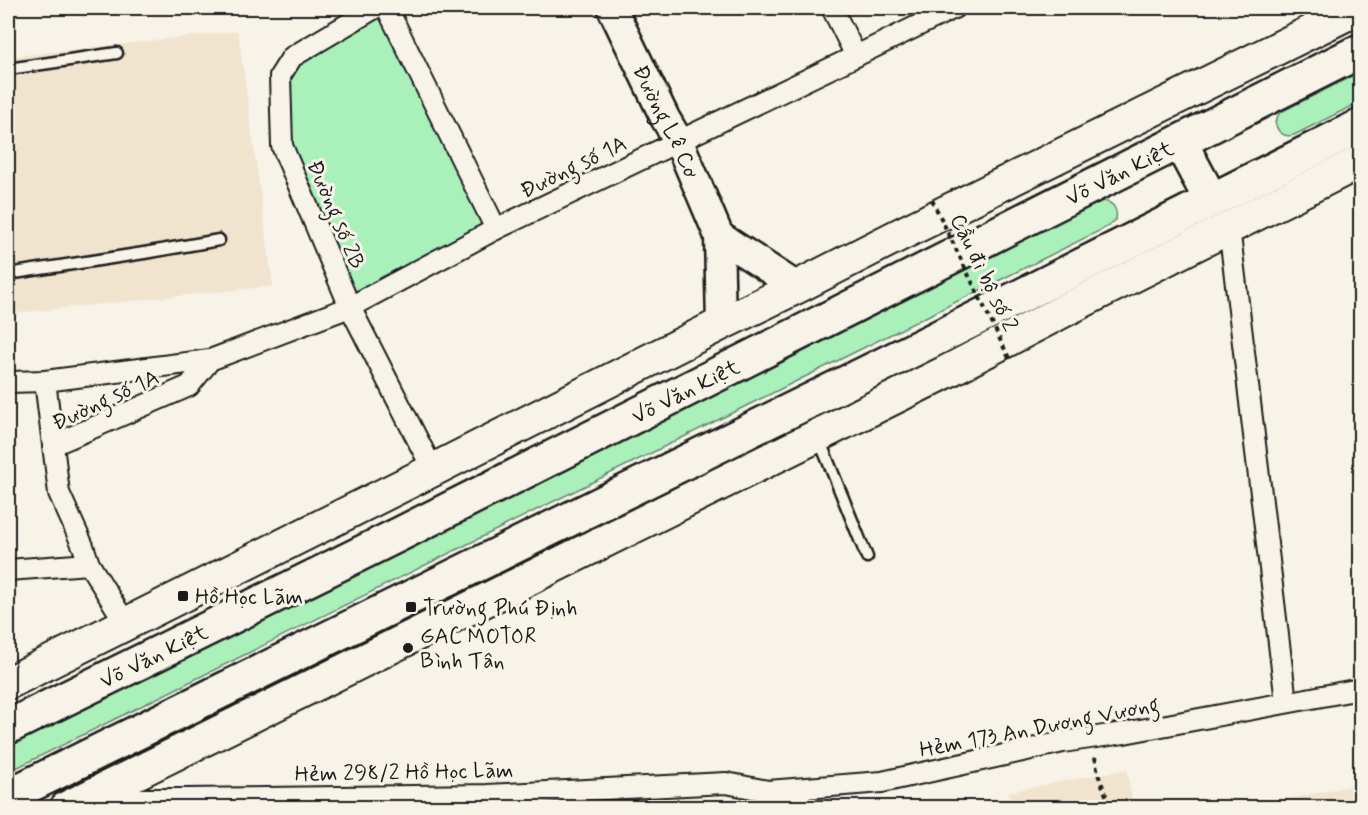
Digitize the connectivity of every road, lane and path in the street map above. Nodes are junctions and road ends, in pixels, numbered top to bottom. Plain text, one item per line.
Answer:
1 (375, 8) edge
2 (387, 8) edge
3 (612, 8) edge
4 (832, 8) edge
5 (954, 8) edge
6 (1359, 8) edge
7 (1316, 17) edge
8 (1360, 51) edge
9 (117, 53) dead end
10 (856, 56) junction
11 (8, 69) edge
12 (1360, 126) edge
13 (679, 142) junction
14 (1180, 142) junction
15 (1360, 162) edge
16 (932, 200) dead end
17 (1211, 200) junction
18 (1229, 227) junction
19 (496, 230) junction
20 (719, 236) junction
21 (219, 240) dead end
22 (8, 274) edge
23 (797, 287) junction
24 (350, 307) junction
25 (721, 324) junction
26 (1009, 358) dead end
27 (210, 360) junction
28 (45, 381) junction
29 (8, 382) edge
30 (818, 436) junction
31 (53, 445) junction
32 (433, 470) junction
33 (867, 557) dead end
34 (89, 564) junction
35 (8, 570) edge
36 (126, 624) junction
37 (8, 683) edge
38 (1360, 688) edge
39 (1287, 702) junction
40 (8, 727) edge
41 (1092, 738) junction
42 (726, 783) joint
43 (8, 796) edge
44 (513, 800) edge
45 (74, 803) edge
46 (1111, 807) edge

1 - 24 street, Đường số 2B
2 - 19 street
3 - 13 street, Đường Lê Cơ
4 - 10 street
5 - 10 street, Đường số 1A
6 - 7 main road, Võ Văn Kiệt
7 - 23 main road, Võ Văn Kiệt
8 - 14 highway, Võ Văn Kiệt
9 - 11 lane
10 - 13 street, Đường số 1A
12 - 17 highway
13 - 19 street, Đường số 1A
13 - 20 street, Đường Lê Cơ
14 - 17 highway
14 - 40 highway, Võ Văn Kiệt
15 - 18 main road
16 - 26 path, Cầu đi bộ số 2, bridge
17 - 43 highway
18 - 30 main road
18 - 39 street
19 - 24 street, Đường số 1A
20 - 23 street
20 - 25 street, Đường Lê Cơ
21 - 22 lane
23 - 25 main road, Võ Văn Kiệt
24 - 27 street, Đường số 1A
24 - 32 street, Đường số 2B
25 - 32 main road, Võ Văn Kiệt
27 - 28 street, Đường số 1A
27 - 31 street, Đường số 1A
28 - 29 street, Đường số 1A
28 - 31 street
30 - 33 lane
30 - 45 main road
31 - 34 street, Đường số 1A
32 - 36 main road, Võ Văn Kiệt
34 - 35 street
34 - 36 street, Đường số 1A
36 - 37 main road, Võ Văn Kiệt
38 - 39 street, Hẻm 173 An Dương Vương
39 - 41 street, Hẻm 173 An Dương Vương
41 - 42 street, Hẻm 173 An Dương Vương
41 - 46 path
42 - 44 street, Hẻm 298/2 Hồ Học Lãm
44 - 45 street, Hẻm 298/2 Hồ Học Lãm

